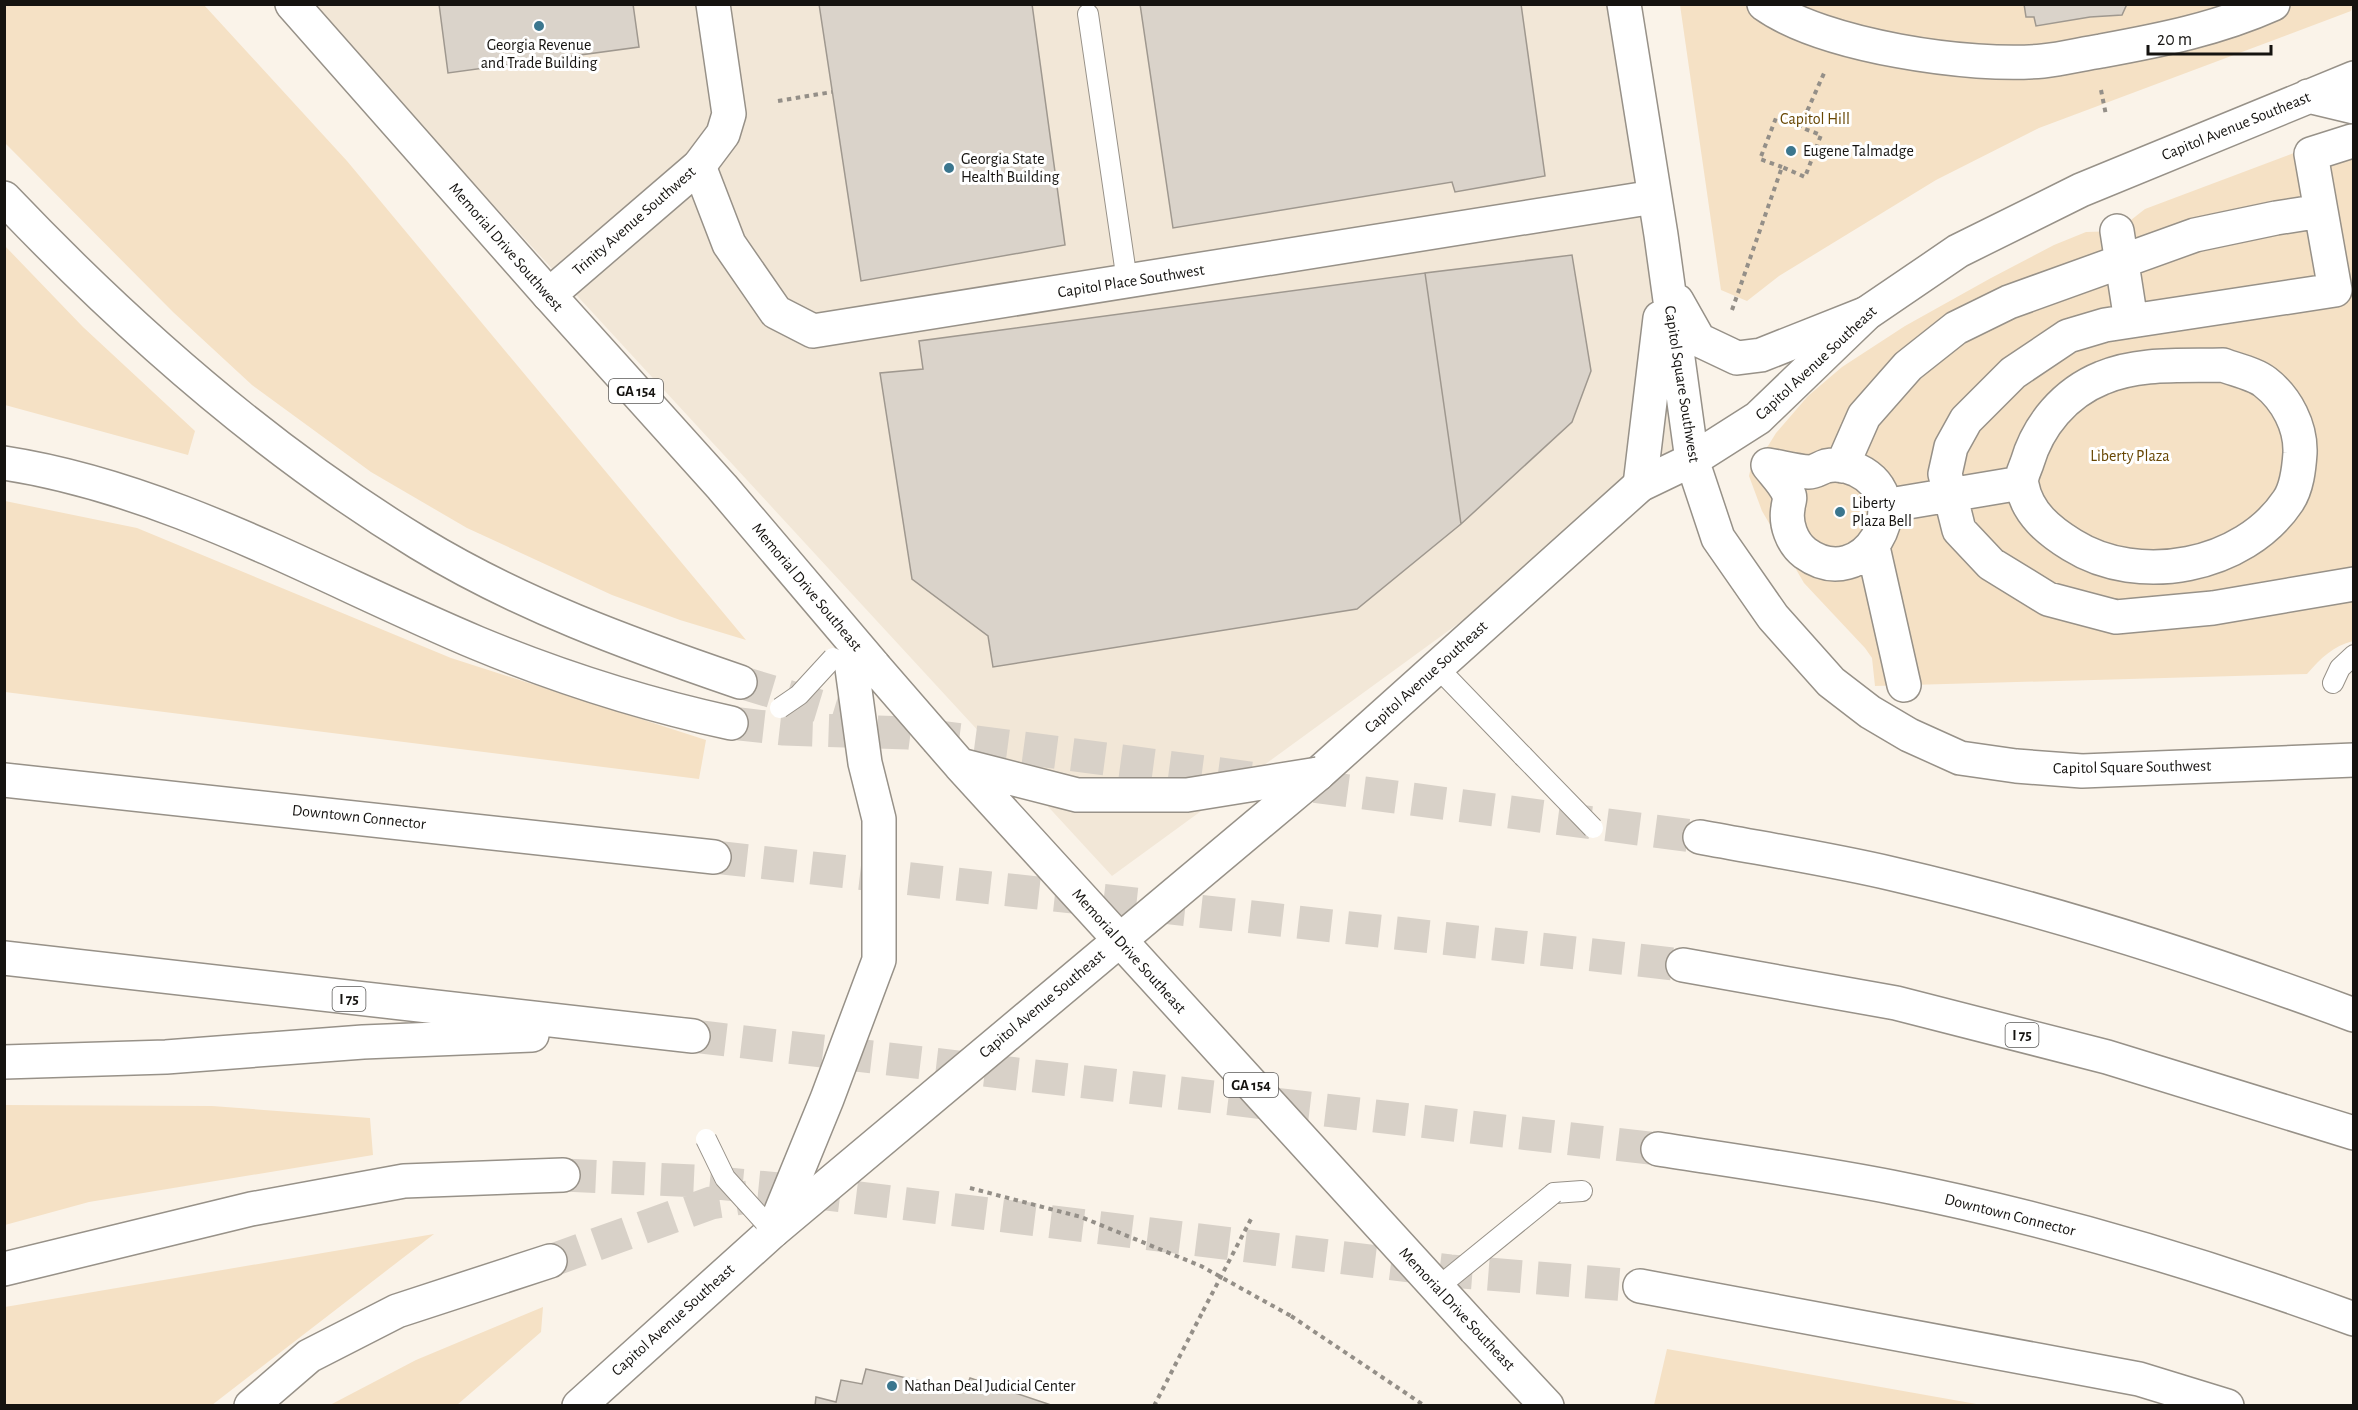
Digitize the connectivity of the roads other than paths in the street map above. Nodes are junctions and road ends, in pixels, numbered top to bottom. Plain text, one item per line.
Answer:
1 (292, 4) edge
2 (713, 4) edge
3 (1624, 4) edge
4 (1764, 4) edge
5 (2273, 4) edge
6 (1088, 14) dead end
7 (2354, 78) edge
8 (2308, 96) junction
9 (2354, 107) edge
10 (2352, 141) edge
11 (699, 166) junction
12 (1654, 197) junction
13 (4, 198) edge
14 (2321, 211) junction
15 (2120, 245) junction
16 (1666, 274) junction
17 (1127, 281) junction
18 (549, 295) junction
19 (1867, 313) junction
20 (2131, 321) junction
21 (1692, 460) junction
22 (4, 463) edge
23 (1842, 466) junction
24 (2021, 483) junction
25 (1640, 485) junction
26 (722, 487) joint
27 (1950, 494) junction
28 (1884, 506) junction
29 (1874, 547) junction
30 (2354, 584) edge
31 (851, 655) junction
32 (2354, 655) edge
33 (1437, 667) junction
34 (740, 682) tunnel mouth
35 (2333, 683) dead end
36 (1904, 686) dead end
37 (780, 708) dead end
38 (731, 723) tunnel mouth
39 (2354, 760) edge
40 (4, 761) edge
41 (960, 765) junction
42 (1318, 774) junction
43 (4, 780) edge
44 (204, 800) junction
45 (1593, 828) dead end
46 (1700, 837) tunnel mouth
47 (714, 857) tunnel mouth
48 (1119, 939) junction
49 (4, 958) edge
50 (1683, 965) tunnel mouth
51 (2354, 1015) edge
52 (4, 1062) edge
53 (2354, 1133) edge
54 (706, 1140) dead end
55 (1658, 1149) tunnel mouth
56 (563, 1175) tunnel mouth
57 (1582, 1191) dead end
58 (773, 1231) junction
59 (550, 1261) tunnel mouth
60 (4, 1269) edge
61 (1640, 1286) tunnel mouth
62 (1437, 1288) junction
63 (2354, 1319) edge
64 (251, 1406) edge
65 (579, 1406) edge
66 (1547, 1406) edge
67 (2227, 1406) edge

1 - 18 main road, Memorial Drive Southwest
2 - 11 main road, Trinity Avenue Southwest
3 - 12 main road, Capitol Square Southwest
4 - 5 main road
6 - 17 lane
7 - 8 main road, Capitol Avenue Southeast
8 - 9 main road
8 - 19 main road, Capitol Avenue Southeast
10 - 14 main road
11 - 17 main road, Capitol Place Southwest
11 - 18 main road, Trinity Avenue Southwest
12 - 16 main road, Capitol Square Southwest
12 - 17 main road, Capitol Place Southwest
13 - 34 main road
14 - 15 main road
14 - 20 main road
15 - 20 main road
15 - 23 main road
16 - 19 main road
16 - 21 main road, Capitol Square Southwest
16 - 25 main road
18 - 26 main road, Memorial Drive Southwest / GA 154
19 - 21 main road, Capitol Avenue Southeast
20 - 27 main road
21 - 25 main road, Capitol Avenue Southeast
21 - 39 main road, Capitol Square Southwest
22 - 38 main road
23 - 28 main road
23 - 29 main road
24 - 24 main road
24 - 27 main road
25 - 33 main road, Capitol Avenue Southeast
26 - 31 main road, Memorial Drive Southeast / GA 154
27 - 28 main road
27 - 30 main road
28 - 29 main road
29 - 36 main road
31 - 37 lane, bridge
31 - 41 main road, Memorial Drive Southeast / GA 154, bridge
31 - 58 main road, bridge
32 - 35 lane
33 - 42 main road, Capitol Avenue Southeast
33 - 45 lane, bridge
40 - 44 main road
41 - 42 main road, bridge
41 - 48 main road, Memorial Drive Southeast / GA 154, bridge
42 - 48 main road, Capitol Avenue Southeast, bridge
43 - 44 main road, Downtown Connector
44 - 47 main road, Downtown Connector
46 - 51 main road
48 - 58 main road, Capitol Avenue Southeast, bridge
48 - 62 main road, Memorial Drive Southeast / GA 154, bridge
49 - 52 main road, I 75
50 - 53 main road, I 75
54 - 58 lane, bridge
55 - 63 main road, Downtown Connector
56 - 60 main road
57 - 62 lane, bridge
58 - 65 main road, Capitol Avenue Southeast
59 - 64 main road
61 - 67 main road
62 - 66 main road, Memorial Drive Southeast / GA 154, bridge

